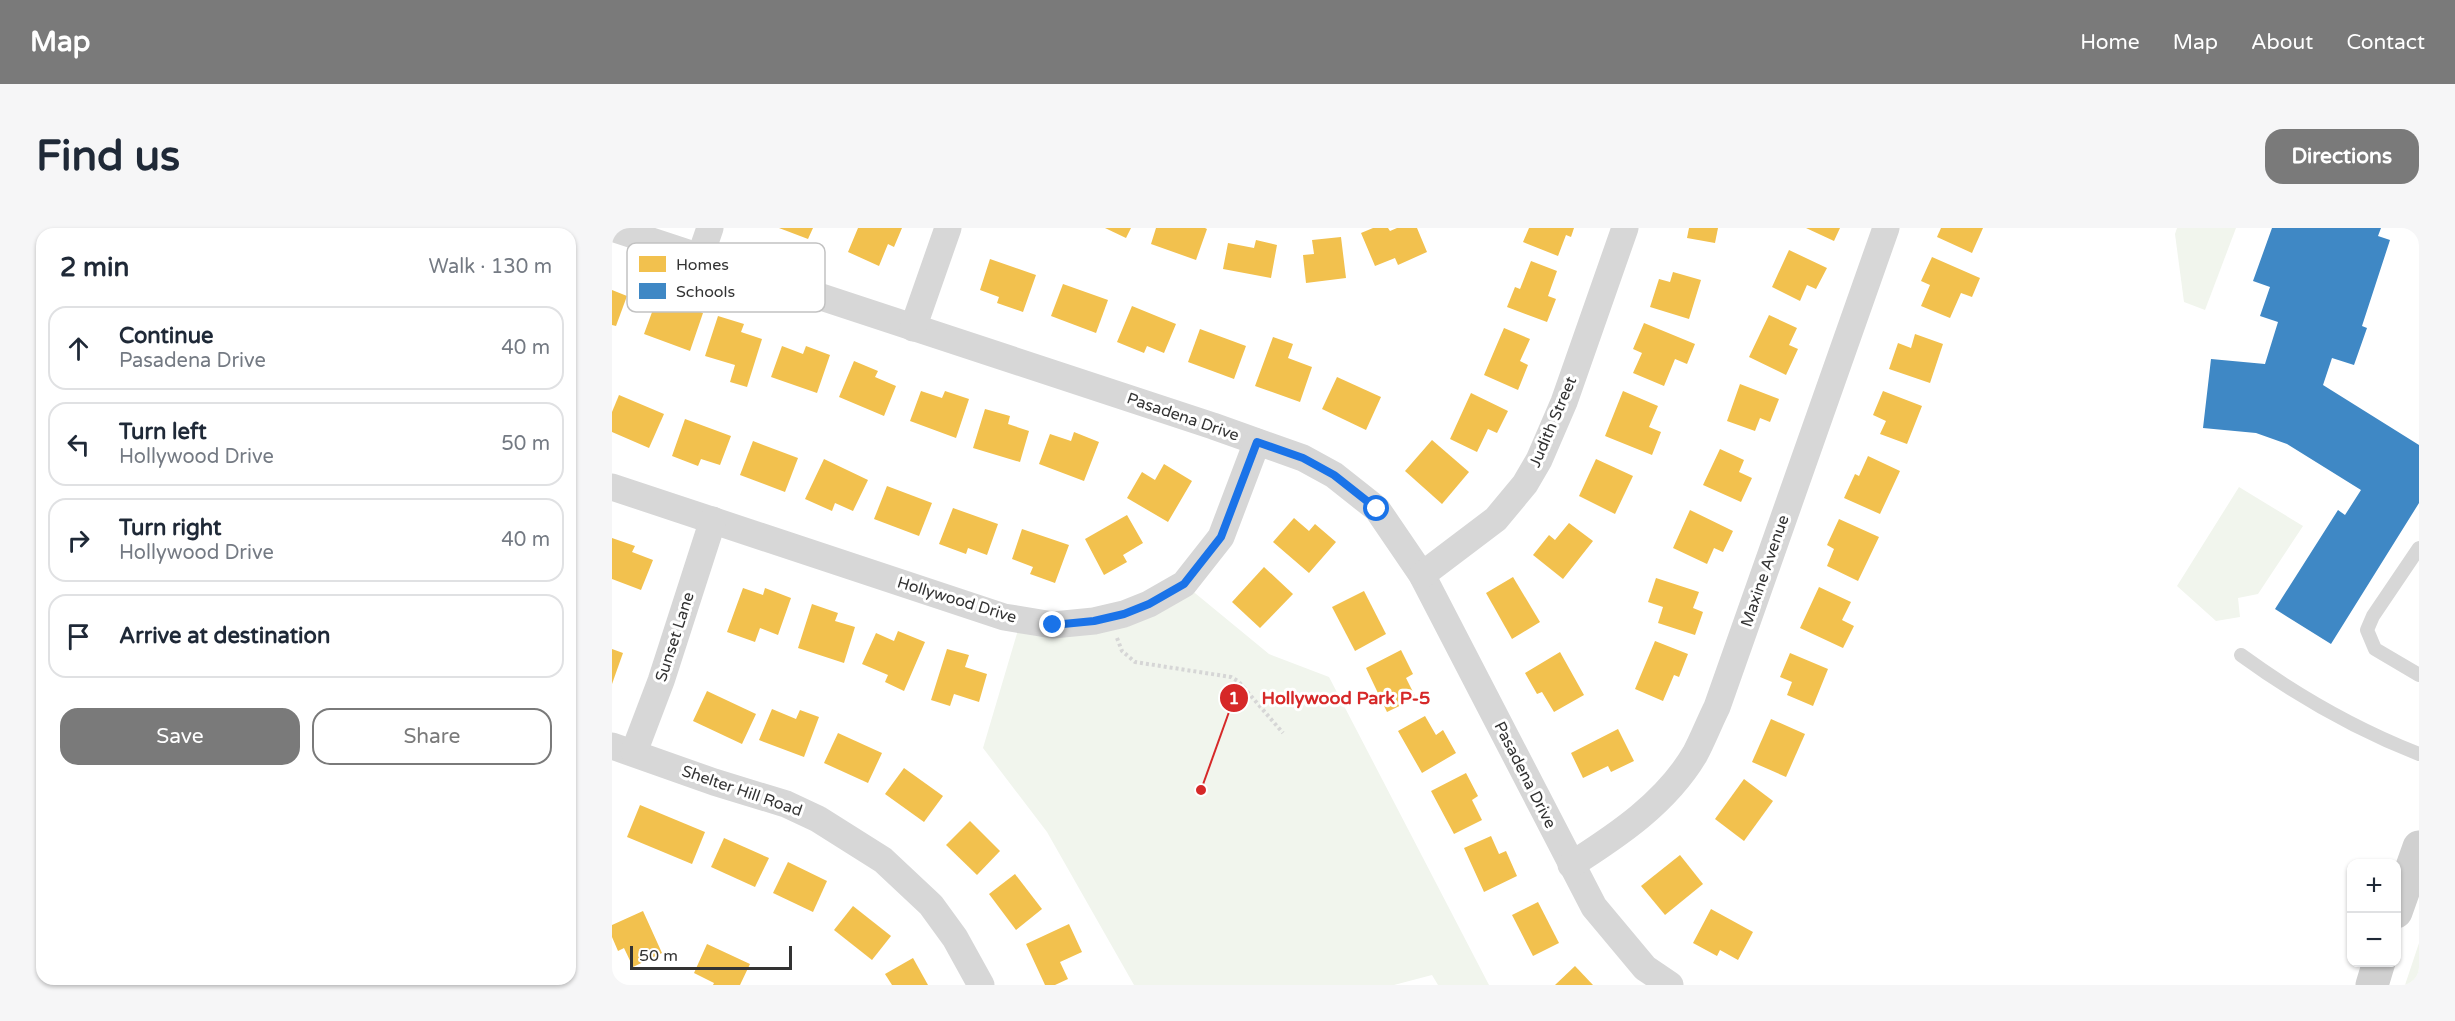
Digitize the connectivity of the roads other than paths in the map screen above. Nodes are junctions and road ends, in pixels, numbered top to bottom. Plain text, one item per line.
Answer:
1 (612, 228) edge
2 (710, 228) edge
3 (948, 228) edge
4 (1625, 228) edge
5 (1886, 228) edge
6 (658, 243) edge
7 (705, 243) edge
8 (825, 298) edge
9 (914, 328) junction
10 (1257, 442) junction
11 (612, 487) edge
12 (713, 520) junction
13 (2419, 548) edge
14 (1422, 575) junction
15 (2241, 656) dead end
16 (2419, 675) edge
17 (623, 749) edge
18 (2419, 754) edge
19 (2419, 847) edge
20 (1571, 865) junction
21 (2401, 900) edge
22 (2378, 967) edge
23 (1666, 984) edge
24 (981, 985) edge
25 (2372, 985) edge

1 - 6 street, Pasadena Drive
2 - 7 street
3 - 9 street
4 - 14 street, Judith Street
5 - 20 street, Maxine Avenue
8 - 9 street, Pasadena Drive
9 - 10 street, Pasadena Drive
10 - 12 street, Hollywood Drive
10 - 14 street, Pasadena Drive
11 - 12 street, Hollywood Drive
12 - 17 street, Sunset Lane
13 - 16 lane
14 - 20 street, Pasadena Drive
15 - 18 lane
17 - 24 street, Shelter Hill Road
19 - 21 street
20 - 23 street, Pasadena Drive
22 - 25 street

